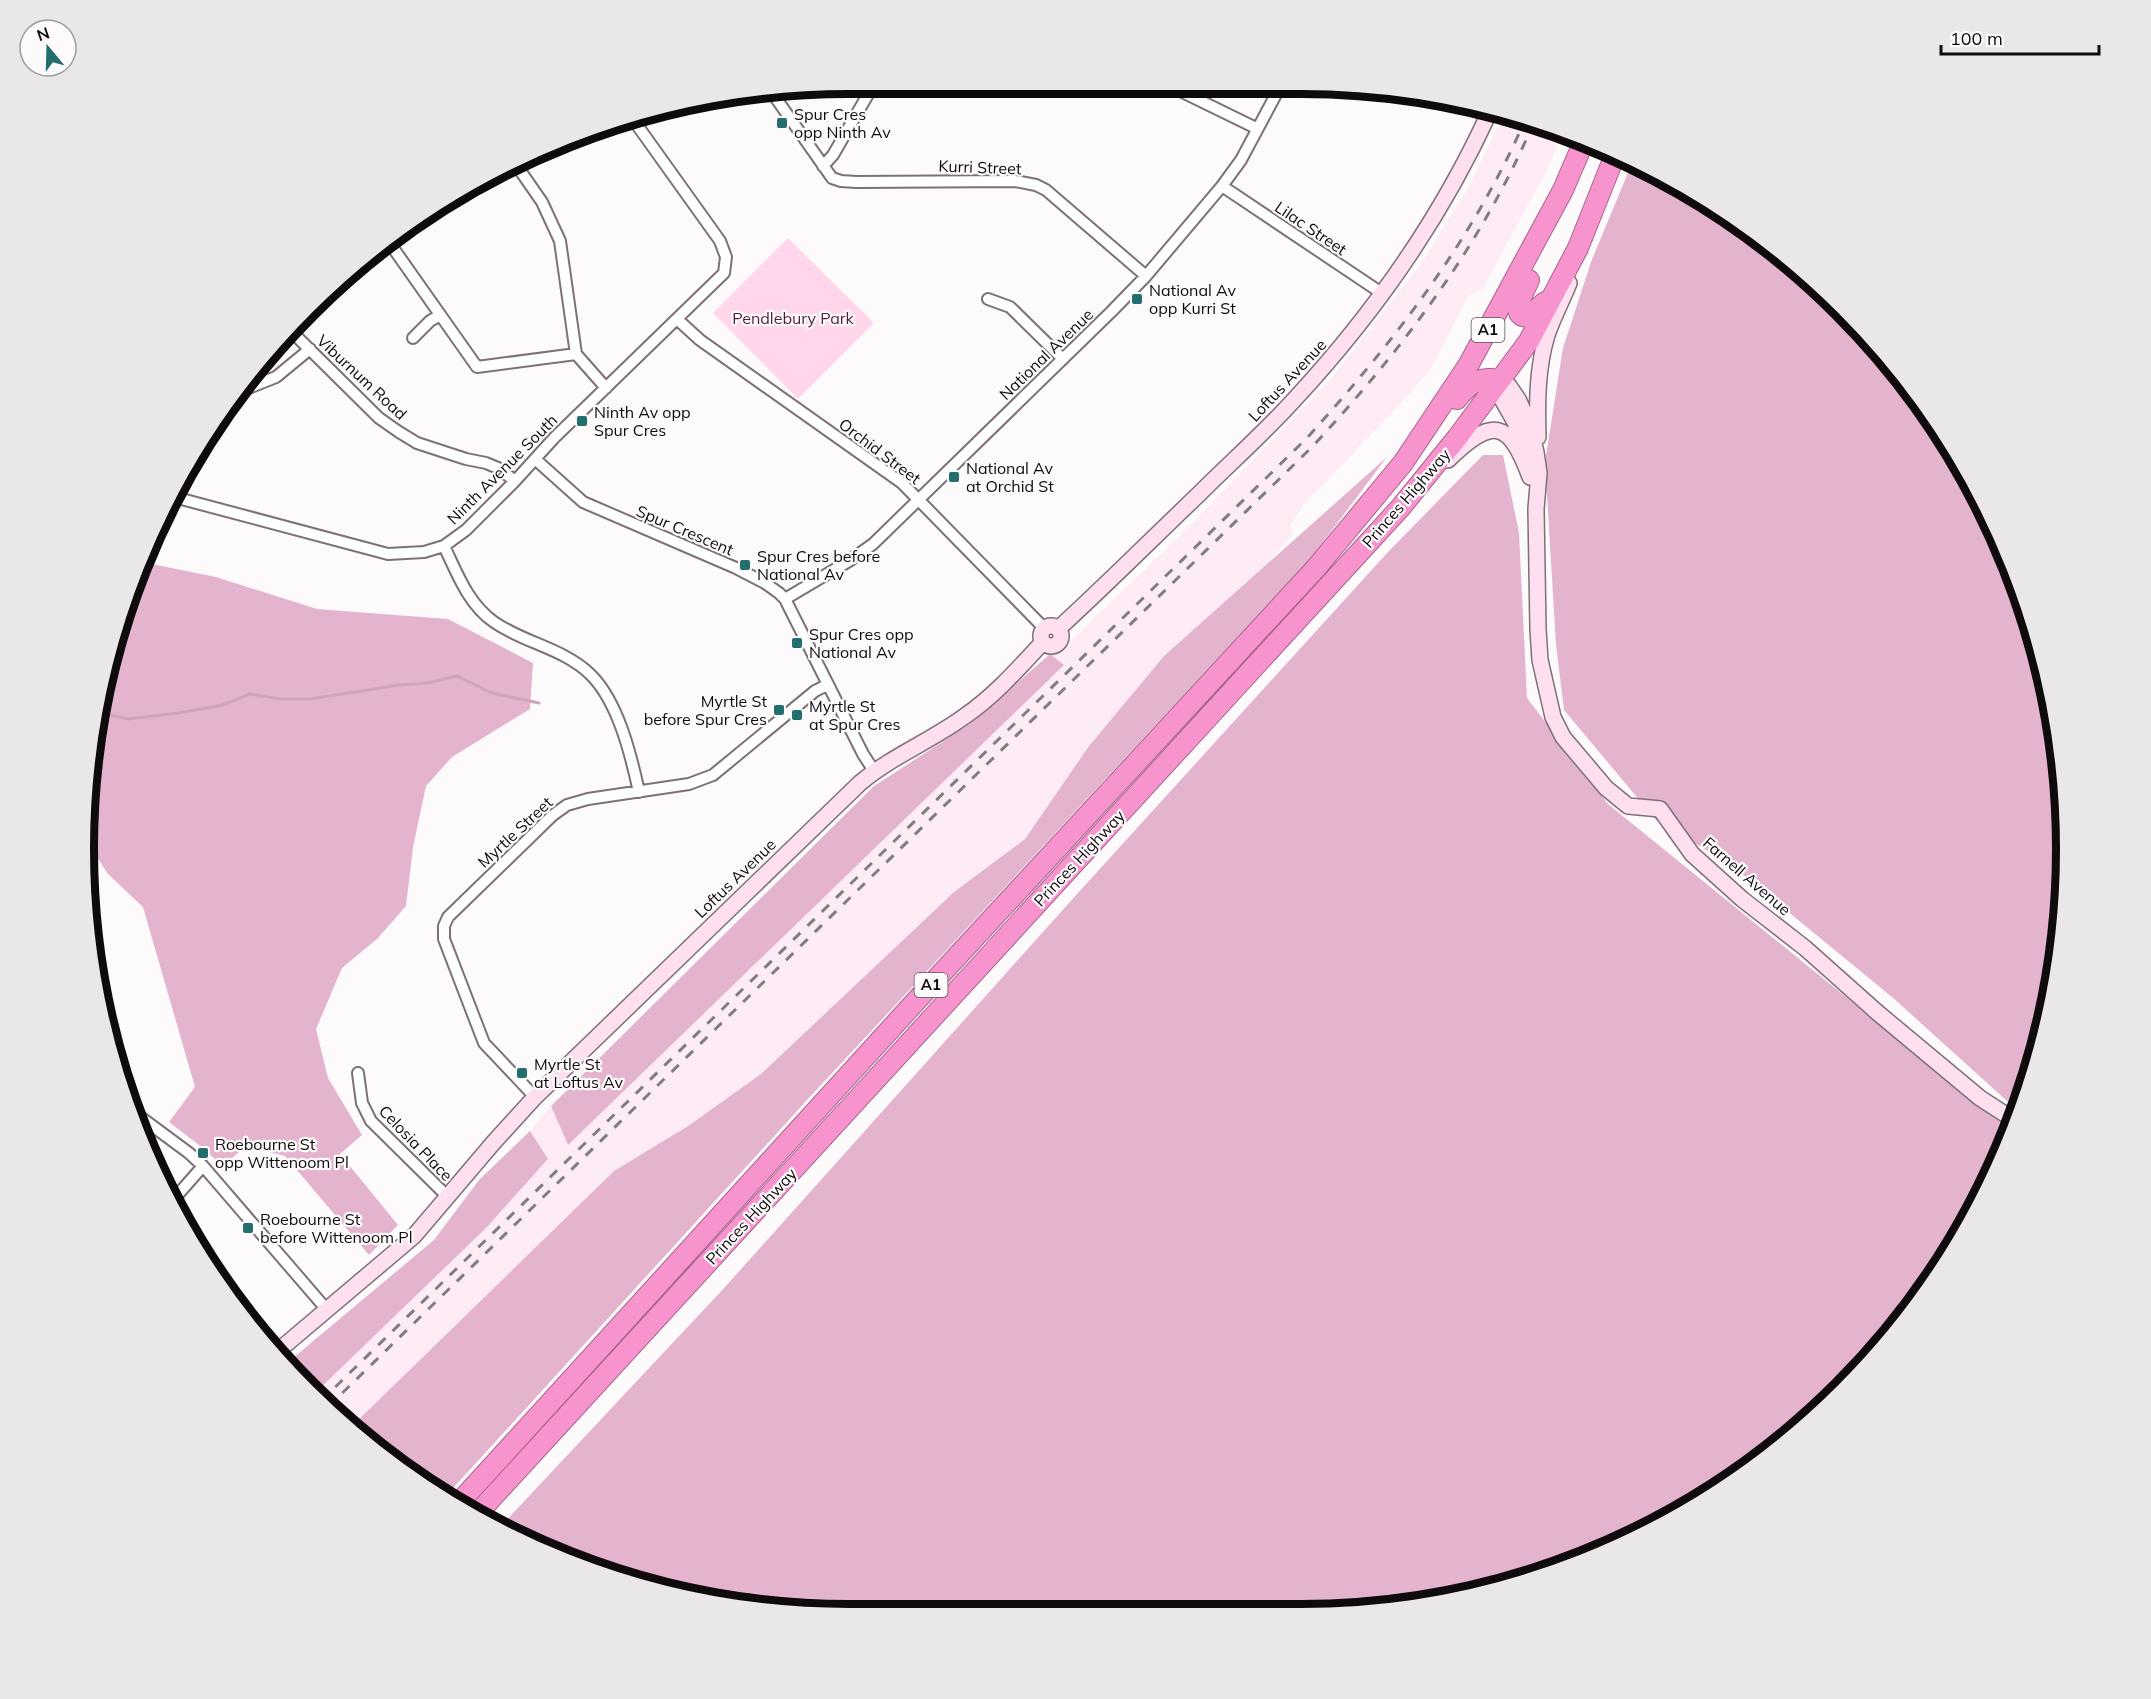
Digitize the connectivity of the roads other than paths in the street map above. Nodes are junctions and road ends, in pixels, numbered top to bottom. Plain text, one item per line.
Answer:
1 (868, 94) edge
2 (1186, 94) edge
3 (1276, 94) edge
4 (776, 98) edge
5 (1487, 118) edge
6 (637, 125) edge
7 (1256, 128) junction
8 (1581, 149) edge
9 (1612, 162) edge
10 (823, 166) junction
11 (520, 170) edge
12 (1222, 186) junction
13 (1563, 190) junction
14 (393, 248) edge
15 (1578, 248) junction
16 (1146, 276) junction
17 (1383, 294) junction
18 (1554, 294) junction
19 (988, 299) dead end
20 (440, 315) junction
21 (678, 320) junction
22 (1494, 320) junction
23 (297, 336) edge
24 (413, 338) dead end
25 (310, 349) junction
26 (576, 354) junction
27 (1063, 359) junction
28 (1495, 382) junction
29 (255, 386) edge
30 (606, 388) junction
31 (535, 459) junction
32 (1403, 463) junction
33 (1534, 471) junction
34 (515, 481) junction
35 (181, 499) edge
36 (918, 499) junction
37 (1401, 507) junction
38 (444, 546) junction
39 (785, 599) junction
40 (1048, 633) junction
41 (827, 685) junction
42 (874, 771) junction
43 (639, 792) junction
44 (358, 1073) dead end
45 (535, 1097) junction
46 (2007, 1116) edge
47 (146, 1121) edge
48 (203, 1166) junction
49 (178, 1194) edge
50 (448, 1197) junction
51 (327, 1310) junction
52 (282, 1347) edge
53 (464, 1498) edge
54 (482, 1508) edge

1 - 10 street
2 - 7 street
3 - 7 street, National Avenue
4 - 10 street
5 - 17 street, Loftus Avenue
6 - 21 street, Ninth Avenue South
7 - 12 street, National Avenue
8 - 13 highway, Princes Highway / A1
9 - 15 highway, Princes Highway / A1
10 - 16 street, Kurri Street
11 - 26 street
12 - 16 street, National Avenue
12 - 17 street, Lilac Street
13 - 18 highway
13 - 22 highway, Princes Highway / A1
14 - 20 street
15 - 18 highway, Princes Highway / A1
15 - 33 street
16 - 27 street, National Avenue
17 - 40 street, Loftus Avenue
18 - 28 highway, Princes Highway / A1
19 - 27 street
20 - 24 street
20 - 26 street
21 - 30 street, Ninth Avenue South
21 - 36 street, Orchid Street
22 - 28 highway
22 - 32 highway, Princes Highway / A1
23 - 25 street, Viburnum Road
25 - 29 street
25 - 34 street, Viburnum Road
26 - 30 street
27 - 36 street, National Avenue
28 - 32 highway
28 - 33 street, Farnell Avenue
28 - 37 highway, Princes Highway / A1
30 - 31 street, Ninth Avenue South
31 - 34 street, Ninth Avenue South
31 - 39 street, Spur Crescent
32 - 53 highway, Princes Highway / A1
33 - 37 street
33 - 46 street, Farnell Avenue
34 - 38 street, Ninth Avenue South
35 - 38 street, Ninth Avenue South
36 - 39 street, National Avenue
36 - 40 street, Orchid Street
37 - 54 highway, Princes Highway / A1
38 - 43 street
39 - 41 street, Spur Crescent
40 - 42 street, Loftus Avenue
41 - 42 street, Spur Crescent
41 - 43 street, Myrtle Street
42 - 45 street, Loftus Avenue
43 - 45 street, Myrtle Street
44 - 50 street, Celosia Place
45 - 50 street, Loftus Avenue
47 - 48 street
48 - 49 street
48 - 51 street
50 - 51 street, Loftus Avenue
51 - 52 street, Loftus Avenue

